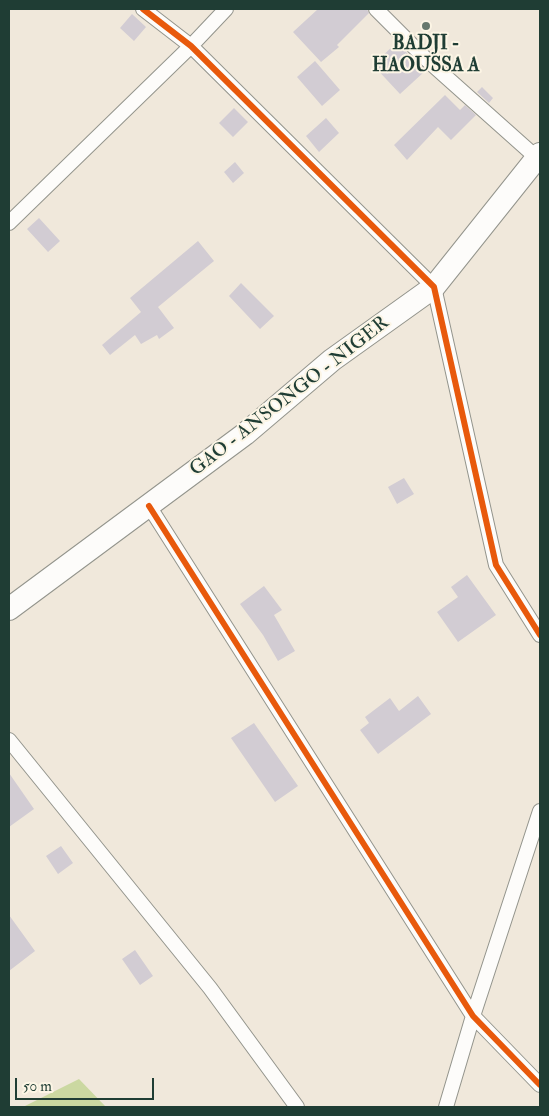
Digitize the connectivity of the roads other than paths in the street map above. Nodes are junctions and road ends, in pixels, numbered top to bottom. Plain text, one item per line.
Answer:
1 (143, 9) edge
2 (226, 9) edge
3 (376, 9) edge
4 (191, 46) junction
5 (539, 156) edge
6 (9, 224) edge
7 (434, 287) junction
8 (149, 506) junction
9 (9, 609) edge
10 (540, 635) edge
11 (9, 740) edge
12 (540, 811) edge
13 (473, 1016) junction
14 (540, 1085) edge
15 (297, 1107) edge
16 (446, 1107) edge

1 - 4 street
2 - 4 street
3 - 5 street
4 - 6 street
4 - 7 street
5 - 7 main road, GAO - ANSONGO - NIGER
7 - 8 main road, GAO - ANSONGO - NIGER
7 - 10 street
8 - 9 main road, GAO - ANSONGO - NIGER
8 - 13 street
11 - 15 street
12 - 13 street
13 - 14 street
13 - 16 street

